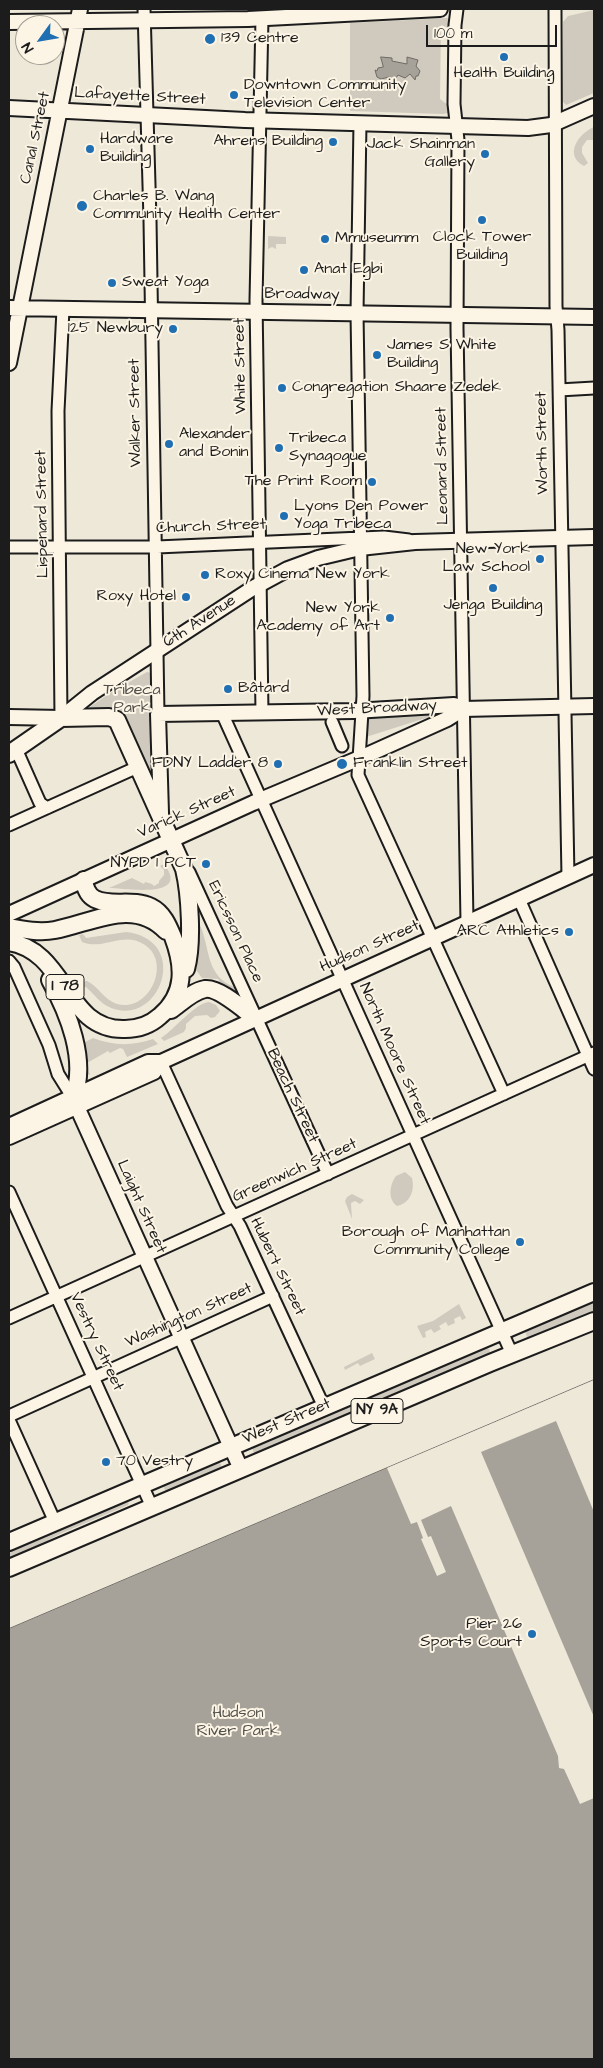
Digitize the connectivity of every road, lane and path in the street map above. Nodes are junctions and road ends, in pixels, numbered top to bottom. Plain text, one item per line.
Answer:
1 (440, 9) edge
2 (457, 9) edge
3 (556, 9) edge
4 (144, 14) edge
5 (78, 15) edge
6 (262, 18) junction
7 (9, 22) edge
8 (594, 106) edge
9 (9, 108) edge
10 (59, 110) junction
11 (148, 115) junction
12 (259, 120) junction
13 (360, 123) junction
14 (556, 123) junction
15 (456, 126) junction
16 (14, 308) edge
17 (63, 309) junction
18 (152, 310) junction
19 (256, 312) junction
20 (357, 313) junction
21 (457, 314) junction
22 (557, 317) junction
23 (594, 317) edge
24 (9, 362) edge
25 (594, 388) edge
26 (559, 390) junction
27 (561, 537) junction
28 (594, 537) edge
29 (460, 540) junction
30 (260, 543) junction
31 (360, 543) junction
32 (9, 547) edge
33 (60, 548) junction
34 (157, 548) junction
35 (260, 583) junction
36 (158, 650) junction
37 (564, 706) junction
38 (594, 706) edge
39 (463, 709) junction
40 (362, 710) junction
41 (222, 713) junction
42 (262, 713) junction
43 (158, 714) junction
44 (9, 717) edge
45 (61, 718) junction
46 (332, 722) dead end
47 (342, 746) dead end
48 (13, 752) edge
49 (358, 759) junction
50 (141, 771) junction
51 (261, 800) junction
52 (47, 808) junction
53 (162, 816) junction
54 (9, 825) edge
55 (172, 840) junction
56 (181, 860) junction
57 (594, 865) edge
58 (568, 877) junction
59 (84, 880) junction
60 (519, 899) junction
61 (9, 914) edge
62 (467, 922) junction
63 (9, 927) edge
64 (432, 938) junction
65 (14, 943) edge
66 (177, 948) junction
67 (9, 961) edge
68 (342, 979) junction
69 (181, 980) junction
70 (156, 1019) junction
71 (256, 1019) junction
72 (592, 1054) edge
73 (161, 1062) junction
74 (594, 1068) edge
75 (504, 1094) junction
76 (75, 1102) junction
77 (9, 1126) edge
78 (413, 1135) junction
79 (9, 1137) edge
80 (328, 1174) junction
81 (9, 1192) edge
82 (234, 1216) junction
83 (144, 1257) junction
84 (594, 1292) edge
85 (273, 1296) junction
86 (57, 1297) junction
87 (9, 1318) edge
88 (594, 1321) edge
89 (502, 1331) junction
90 (181, 1337) junction
91 (512, 1354) junction
92 (94, 1378) junction
93 (324, 1406) junction
94 (9, 1418) edge
95 (232, 1446) junction
96 (241, 1468) junction
97 (142, 1484) junction
98 (152, 1507) junction
99 (55, 1522) junction
100 (9, 1542) edge
101 (9, 1568) edge

1 - 6 main road
2 - 15 street, Leonard Street
3 - 14 street, Worth Street
4 - 5 main road
4 - 6 main road
4 - 11 street, Walker Street
5 - 7 main road
5 - 10 main road, Canal Street
6 - 12 street, White Street
8 - 14 main road, Lafayette Street
9 - 10 main road, Lafayette Street
10 - 11 main road, Lafayette Street
10 - 16 main road, Canal Street
11 - 12 main road, Lafayette Street
11 - 18 street, Walker Street
12 - 13 main road, Lafayette Street
12 - 19 street, White Street
13 - 15 main road, Lafayette Street
13 - 20 street
14 - 15 main road, Lafayette Street
14 - 22 street, Worth Street
15 - 21 street, Leonard Street
16 - 17 main road, Broadway
16 - 24 main road, Canal Street
17 - 18 main road, Broadway
17 - 33 street, Lispenard Street
18 - 19 main road, Broadway
18 - 34 street, Walker Street
19 - 20 main road, Broadway
19 - 30 street, White Street
20 - 21 main road, Broadway
20 - 31 street
21 - 22 main road, Broadway
21 - 29 street, Leonard Street
22 - 23 main road, Broadway
22 - 26 street, Worth Street
25 - 26 street
26 - 27 street, Worth Street
27 - 28 main road
27 - 29 main road
27 - 37 street, Worth Street
29 - 31 main road, 6th Avenue
29 - 39 street, Leonard Street
30 - 31 street, Church Street
30 - 34 street, Church Street
30 - 35 street, White Street
31 - 35 main road, 6th Avenue
31 - 40 street
32 - 33 street, Church Street
33 - 34 street, Church Street
33 - 45 street, Lispenard Street
34 - 36 street, Walker Street
35 - 36 main road, 6th Avenue
35 - 42 street, White Street
36 - 43 street, Walker Street
36 - 45 main road, 6th Avenue
37 - 38 main road, West Broadway
37 - 39 main road, West Broadway
37 - 58 street, Worth Street
39 - 40 main road, West Broadway
39 - 49 main road, Varick Street
39 - 62 street, Leonard Street
40 - 42 main road, West Broadway
40 - 49 street
41 - 42 main road, West Broadway
41 - 43 main road, West Broadway
41 - 51 street, North Moore Street
43 - 53 main road, Walker Street
44 - 45 main road
45 - 48 highway, 6th Avenue
45 - 50 highway
46 - 47 street
48 - 52 street
49 - 51 main road, Varick Street
49 - 64 street
50 - 52 street
50 - 53 highway
51 - 55 main road, Varick Street
51 - 68 street, North Moore Street
52 - 54 street
53 - 55 highway
55 - 56 highway
55 - 59 main road, Varick Street
56 - 69 highway
56 - 71 street, Ericsson Place
57 - 58 main road, Hudson Street
58 - 60 main road, Hudson Street
59 - 61 main road, Varick Street
59 - 66 highway
60 - 62 main road, Hudson Street
60 - 72 street
62 - 64 main road, Hudson Street
63 - 66 highway
64 - 68 main road, Hudson Street
64 - 75 street
65 - 70 highway, I 78
65 - 76 highway
66 - 69 highway, I 78
67 - 76 street, Laight Street
68 - 71 main road, Hudson Street
68 - 78 street, North Moore Street
69 - 70 highway, I 78
70 - 71 highway
71 - 73 main road, Hudson Street
71 - 80 street, Beach Street
72 - 74 street
72 - 75 street, Greenwich Street
73 - 76 main road, Hudson Street
73 - 82 street, Hubert Street
75 - 78 street, Greenwich Street
76 - 77 main road, Hudson Street
76 - 79 main road, Hudson Street
76 - 83 main road, Laight Street
78 - 80 street, Greenwich Street
78 - 89 street, North Moore Street
80 - 82 street, Greenwich Street
81 - 86 street, Vestry Street
82 - 83 street, Greenwich Street
82 - 85 street, Hubert Street
83 - 86 street, Greenwich Street
83 - 90 main road, Laight Street
84 - 89 highway, West Street / NY 9A
85 - 90 street, Washington Street
85 - 93 street, Hubert Street
86 - 87 street, Greenwich Street
86 - 92 street, Vestry Street
88 - 91 highway, West Street / NY 9A
89 - 91 street, North Moore Street
89 - 93 highway, West Street / NY 9A
90 - 92 street, Washington Street
90 - 95 main road, Laight Street
91 - 96 highway, West Street / NY 9A
92 - 94 street, Washington Street
92 - 97 street, Vestry Street
93 - 95 highway, West Street / NY 9A
94 - 99 street
95 - 96 main road, Laight Street
95 - 97 highway, West Street / NY 9A
96 - 98 highway, West Street / NY 9A
97 - 98 street, Vestry Street
97 - 99 highway, West Street / NY 9A
98 - 101 highway, West Street / NY 9A
99 - 100 highway, West Street / NY 9A

